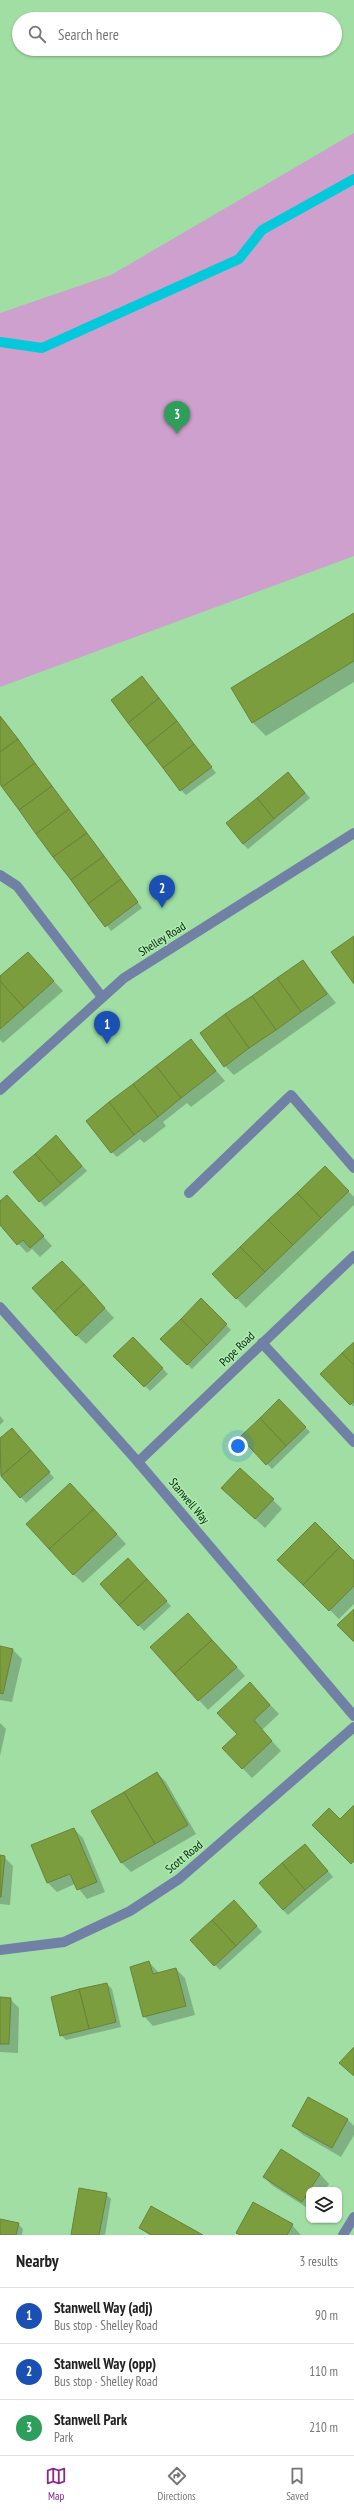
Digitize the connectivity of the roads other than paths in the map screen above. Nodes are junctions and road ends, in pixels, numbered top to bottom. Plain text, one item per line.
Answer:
1 (354, 833) edge
2 (0, 875) edge
3 (102, 997) junction
4 (0, 1090) edge
5 (354, 1168) edge
6 (189, 1193) dead end
7 (354, 1256) edge
8 (0, 1307) edge
9 (262, 1343) junction
10 (354, 1442) edge
11 (138, 1462) junction
12 (354, 1716) edge
13 (354, 1727) edge
14 (0, 1950) edge
15 (354, 2217) edge
16 (343, 2235) edge

1 - 3 street, Shelley Road
2 - 3 street
3 - 4 street, Shelley Road
5 - 6 street
7 - 9 street, Pope Road
8 - 11 street, Stanwell Way
9 - 10 street
9 - 11 street, Pope Road
11 - 12 street, Stanwell Way
13 - 14 street, Scott Road
15 - 16 street

